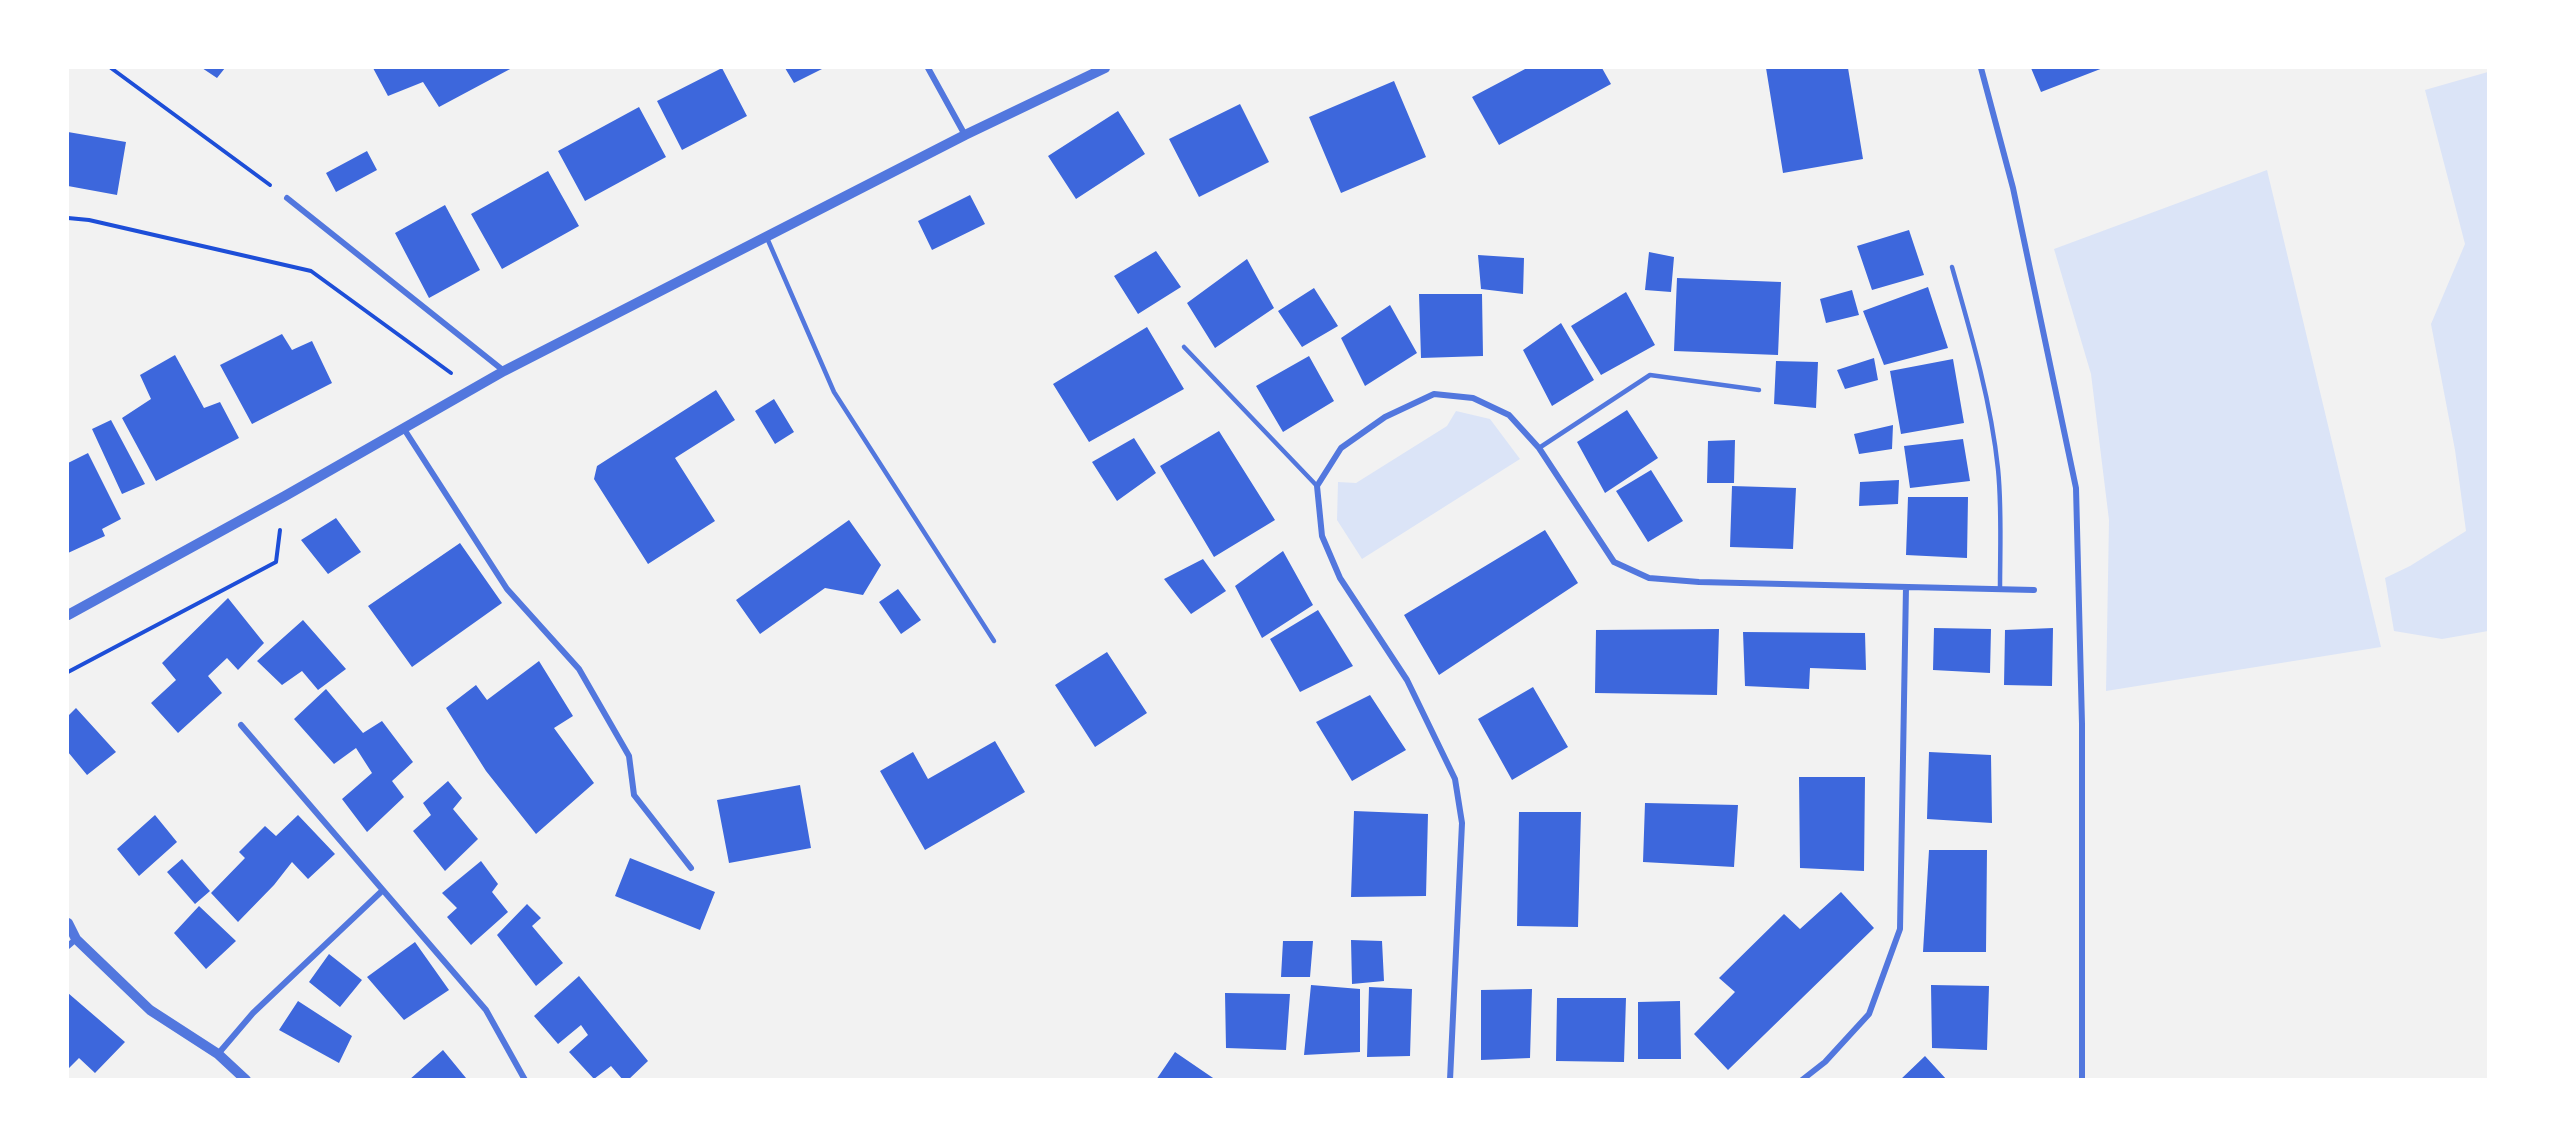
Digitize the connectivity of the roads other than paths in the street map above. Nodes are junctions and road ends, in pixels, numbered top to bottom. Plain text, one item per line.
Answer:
1 (928, 68) edge
2 (1105, 68) edge
3 (1981, 68) edge
4 (965, 135) junction
5 (287, 198) road end
6 (767, 238) junction
7 (1952, 267) dead end
8 (1184, 347) dead end
9 (504, 372) junction
10 (1759, 390) dead end
11 (404, 429) junction
12 (1539, 448) junction
13 (1317, 486) junction
14 (1906, 587) junction
15 (2000, 589) junction
16 (2034, 590) dead end
17 (68, 615) edge
18 (994, 641) dead end
19 (241, 725) dead end
20 (691, 868) dead end
21 (383, 890) junction
22 (68, 923) edge
23 (72, 943) edge
24 (218, 1054) junction
25 (246, 1080) edge
26 (525, 1080) edge
27 (1450, 1080) edge
28 (1802, 1080) edge
29 (2082, 1080) edge

1 - 4 street
2 - 4 street
3 - 29 street
4 - 6 street
5 - 9 street
6 - 9 street
6 - 18 lane
7 - 15 lane
8 - 13 lane
9 - 11 street
10 - 12 lane
11 - 17 street
11 - 20 street
12 - 13 street
12 - 14 street
13 - 27 street
14 - 15 street
14 - 28 street
15 - 16 street
19 - 21 street
21 - 24 street
21 - 26 street
22 - 23 street
23 - 24 street
24 - 25 street

